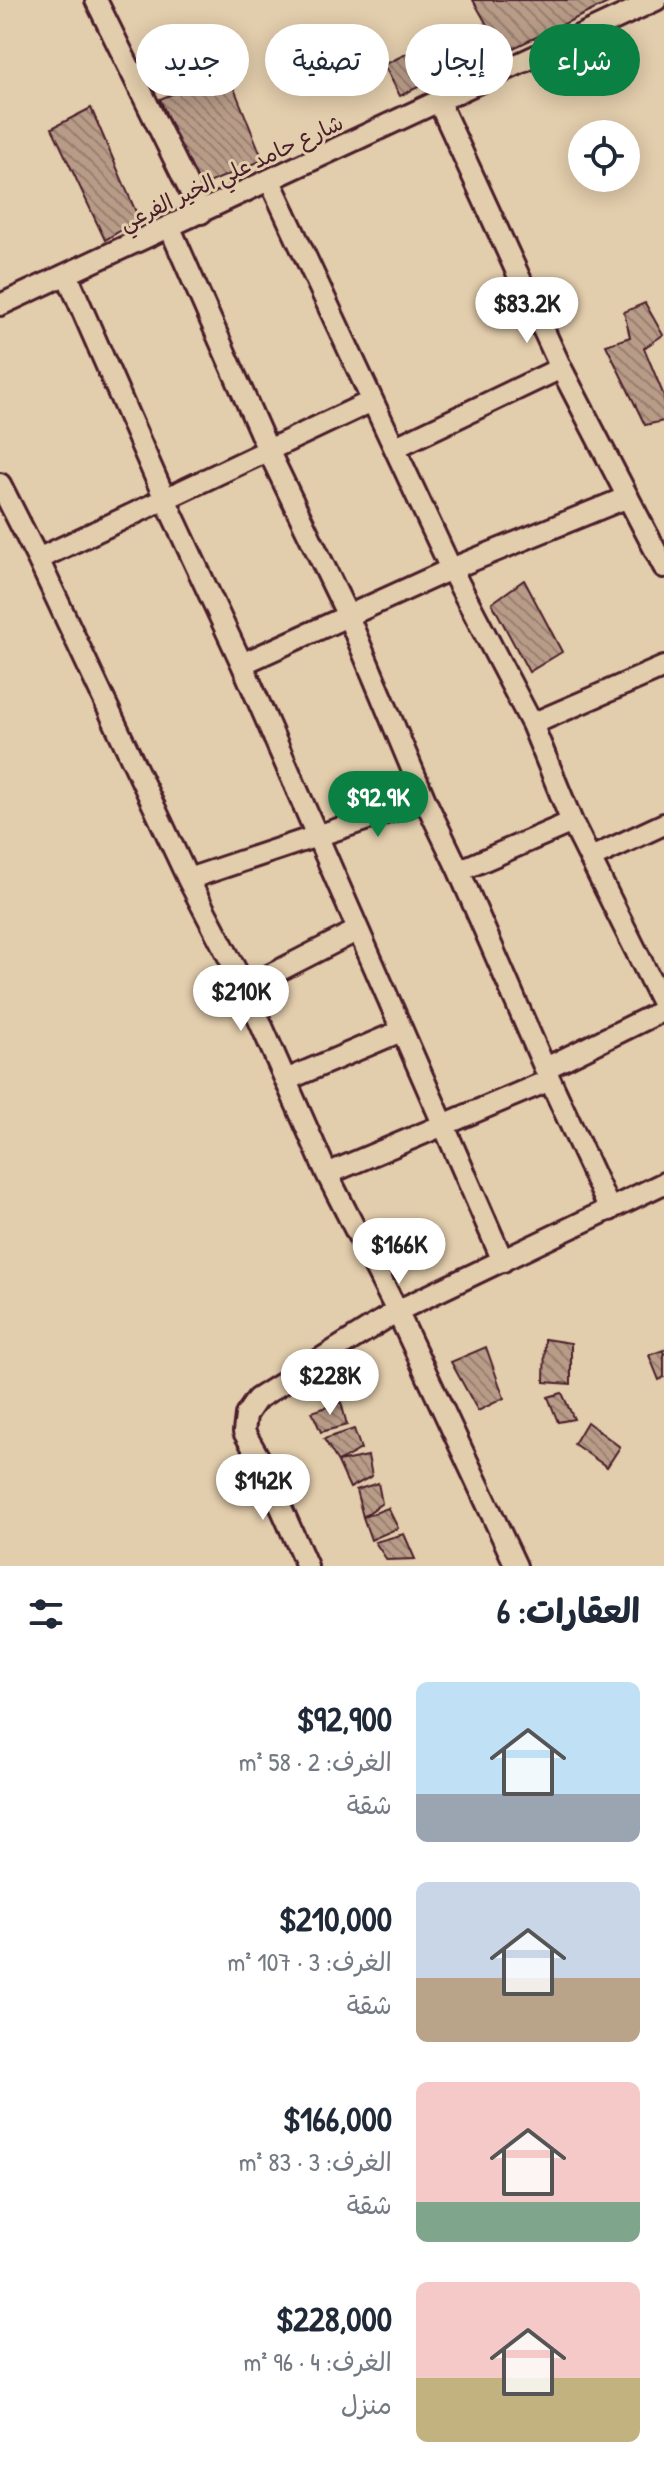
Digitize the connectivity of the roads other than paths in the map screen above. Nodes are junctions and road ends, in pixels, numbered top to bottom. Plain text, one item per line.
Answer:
1 (96, 0) edge
2 (656, 0) edge
3 (438, 100) junction
4 (270, 181) junction
5 (201, 213) junction
6 (170, 228) junction
7 (67, 275) junction
8 (0, 305) edge
9 (561, 368) junction
10 (372, 401) junction
11 (396, 447) junction
12 (268, 450) junction
13 (0, 484) edge
14 (628, 497) junction
15 (165, 499) junction
16 (38, 559) junction
17 (663, 561) edge
18 (451, 569) junction
19 (348, 616) junction
20 (242, 664) junction
21 (664, 667) edge
22 (532, 724) junction
23 (425, 800) junction
24 (572, 822) junction
25 (664, 824) edge
26 (317, 837) junction
27 (591, 858) junction
28 (459, 871) junction
29 (188, 879) junction
30 (358, 930) junction
31 (245, 988) junction
32 (662, 998) edge
33 (401, 1031) junction
34 (548, 1074) junction
35 (286, 1080) junction
36 (442, 1124) junction
37 (327, 1174) junction
38 (664, 1183) edge
39 (610, 1210) junction
40 (503, 1261) junction
41 (397, 1311) junction
42 (307, 1566) edge
43 (516, 1566) edge

1 - 5 street
2 - 3 street, شارع حامد علي الخير الفرعي
3 - 4 street, شارع حامد علي الخير الفرعي
3 - 9 street
4 - 5 street, شارع حامد علي الخير الفرعي
4 - 10 street
5 - 6 street, شارع حامد علي الخير الفرعي
6 - 7 street, شارع حامد علي الخير الفرعي
6 - 12 street
7 - 8 street, شارع حامد علي الخير الفرعي
7 - 15 street
9 - 11 street
9 - 14 street
10 - 11 street
10 - 12 street
11 - 18 street
12 - 15 street
12 - 19 street
13 - 16 street
14 - 17 street
14 - 18 street
15 - 16 street
15 - 20 street
16 - 29 street
18 - 19 street
18 - 22 street
19 - 20 street
19 - 23 street
20 - 26 street
21 - 22 street
22 - 24 street
23 - 26 street
23 - 28 street
24 - 27 street
24 - 28 street
25 - 27 street
26 - 29 street
26 - 30 street
27 - 32 street
28 - 34 street
29 - 31 street
30 - 31 street
30 - 33 street
31 - 35 street
32 - 34 street
33 - 35 street
33 - 36 street
34 - 36 street
34 - 39 street
35 - 37 street
36 - 37 street
36 - 40 street
37 - 41 street
38 - 39 street
39 - 40 street
40 - 41 street
41 - 42 street
41 - 43 street

